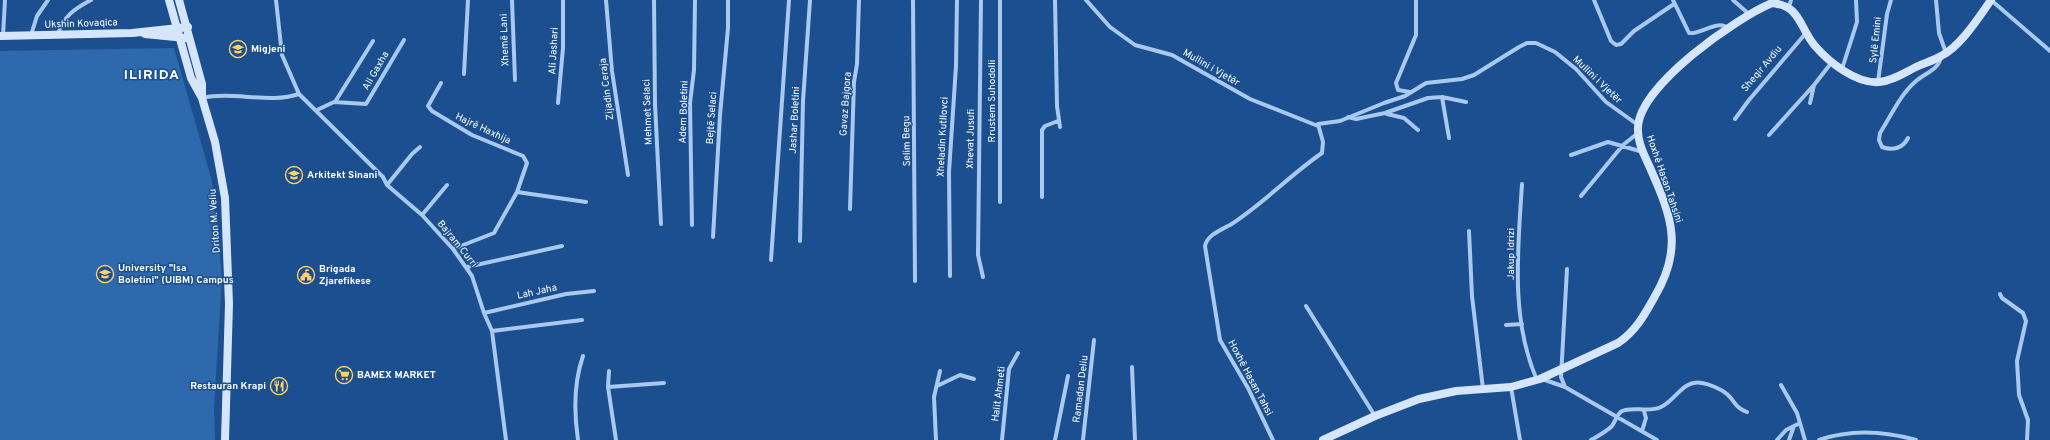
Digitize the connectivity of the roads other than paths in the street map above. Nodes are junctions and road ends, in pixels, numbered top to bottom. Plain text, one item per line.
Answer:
1 (5, 0) edge
2 (48, 0) edge
3 (91, 0) edge
4 (169, 0) edge
5 (179, 0) edge
6 (276, 0) edge
7 (468, 0) edge
8 (512, 0) edge
9 (563, 0) edge
10 (606, 0) edge
11 (654, 0) edge
12 (695, 0) edge
13 (728, 0) edge
14 (789, 0) edge
15 (810, 0) edge
16 (859, 0) edge
17 (913, 0) edge
18 (957, 0) edge
19 (981, 0) edge
20 (1000, 0) edge
21 (1054, 0) edge
22 (1086, 0) edge
23 (1416, 0) edge
24 (1594, 0) edge
25 (1733, 0) edge
26 (1856, 0) edge
27 (1891, 0) edge
28 (1936, 0) edge
29 (1991, 0) edge
30 (1673, 2) edge
31 (1772, 2) edge
32 (1790, 4) edge
33 (1750, 15) junction
34 (1730, 29) junction
35 (189, 32) junction
36 (178, 33) junction
37 (1806, 33) junction
38 (58, 34) junction
39 (1, 36) edge
40 (31, 36) junction
41 (404, 40) dead end
42 (372, 41) dead end
43 (2050, 51) edge
44 (1943, 55) junction
45 (1832, 62) junction
46 (1842, 69) junction
47 (464, 74) dead end
48 (514, 80) dead end
49 (1878, 82) junction
50 (441, 83) dead end
51 (1814, 85) junction
52 (1410, 92) junction
53 (299, 94) junction
54 (1442, 97) junction
55 (202, 98) junction
56 (334, 102) junction
57 (558, 102) dead end
58 (1466, 102) dead end
59 (1810, 103) dead end
60 (317, 110) junction
61 (1385, 113) junction
62 (1348, 117) junction
63 (1736, 119) dead end
64 (1058, 121) junction
65 (1318, 126) junction
66 (1060, 127) dead end
67 (1638, 129) junction
68 (1418, 130) dead end
69 (1770, 135) dead end
70 (1449, 138) dead end
71 (1908, 138) dead end
72 (1623, 145) junction
73 (420, 147) dead end
74 (1643, 152) junction
75 (1572, 155) dead end
76 (628, 175) dead end
77 (1522, 184) dead end
78 (387, 185) junction
79 (447, 185) dead end
80 (517, 192) junction
81 (1581, 196) dead end
82 (1042, 197) dead end
83 (586, 202) dead end
84 (1000, 202) dead end
85 (850, 209) dead end
86 (422, 215) junction
87 (661, 224) dead end
88 (692, 225) dead end
89 (1469, 231) dead end
90 (713, 237) dead end
91 (800, 241) dead end
92 (562, 246) dead end
93 (453, 249) junction
94 (771, 260) dead end
95 (467, 267) junction
96 (1567, 269) dead end
97 (950, 276) dead end
98 (983, 277) dead end
99 (915, 281) dead end
100 (594, 291) dead end
101 (2000, 294) dead end
102 (1306, 306) dead end
103 (484, 313) junction
104 (582, 320) dead end
105 (1522, 324) junction
106 (1506, 325) dead end
107 (492, 331) junction
108 (1094, 340) dead end
109 (1018, 353) dead end
110 (583, 356) dead end
111 (1132, 367) dead end
112 (1562, 370) junction
113 (609, 371) dead end
114 (940, 372) dead end
115 (1068, 376) dead end
116 (974, 379) dead end
117 (1538, 379) junction
118 (664, 383) dead end
119 (1781, 385) dead end
120 (937, 386) junction
121 (608, 387) junction
122 (1511, 387) junction
123 (1565, 387) junction
124 (1484, 389) junction
125 (1644, 411) junction
126 (1747, 412) dead end
127 (1375, 416) junction
128 (1618, 417) junction
129 (1800, 423) junction
130 (1794, 426) junction
131 (1642, 431) junction
132 (225, 440) edge
133 (506, 440) edge
134 (578, 440) edge
135 (616, 440) edge
136 (936, 440) edge
137 (1002, 440) edge
138 (1055, 440) edge
139 (1083, 440) edge
140 (1135, 440) edge
141 (1273, 440) edge
142 (1323, 440) edge
143 (1520, 440) edge
144 (1591, 440) edge
145 (1658, 440) edge
146 (1777, 440) edge
147 (1789, 440) edge
148 (1805, 440) edge
149 (1819, 440) edge
150 (1915, 440) edge
151 (2027, 440) edge

1 - 39 street, Ukshin Kovaqica
2 - 40 street, Ukshin Kovaqica
3 - 38 street
4 - 36 street, Driton M. Veliu
5 - 35 street, Driton M. Veliu
6 - 53 street, Bajram Curri
7 - 47 street
8 - 48 street, Xhemë Lani
9 - 57 street, Ali Jashari
10 - 76 street, Zijadin Ceraja
11 - 87 street, Mehmet Selaci
12 - 88 street, Adem Boletini
13 - 90 street, Bejtë Selaci
14 - 94 street
15 - 91 street, Jashar Boletini
16 - 85 street, Gavaz Bajgora
17 - 99 street, Selim Begu
18 - 97 street, Xheladin Kutllovci
19 - 98 street, Xhevat Jusufi
20 - 84 street, Rrustem Suhodolli
21 - 64 street
22 - 65 street, Mullini i Vjetër
23 - 52 street
24 - 30 street
25 - 33 street
26 - 46 street
27 - 49 street, Sylë Emini
28 - 44 street
29 - 43 street
29 - 44 street
30 - 34 street
31 - 32 street, Hoxhë Hasan Tahsini
31 - 33 street, Hoxhë Hasan Tahsini
32 - 37 street
33 - 34 street, Hoxhë Hasan Tahsini
34 - 67 street, Hoxhë Hasan Tahsini
35 - 36 street, Ukshin Kovaqica
35 - 55 street, Driton M. Veliu
36 - 38 street, Ukshin Kovaqica
36 - 55 street, Driton M. Veliu
37 - 45 street
37 - 63 street, Sheqir Avdiu
38 - 40 street, Ukshin Kovaqica
39 - 40 street, Ukshin Kovaqica
41 - 56 street, Ali Gaxha
42 - 56 street, Ali Gaxha
44 - 49 street
44 - 71 street
45 - 46 street
45 - 51 street
46 - 49 street
50 - 80 street, Hajrë Haxhija
51 - 59 street
51 - 69 street
52 - 62 street, Mullini i Vjetër
52 - 67 street, Mullini i Vjetër
53 - 55 street
53 - 60 street, Bajram Curri
54 - 58 street, Mullini i Vjetër
54 - 61 street, Mullini i Vjetër
54 - 70 street
55 - 132 street, Driton M. Veliu
56 - 60 street, Ali Gaxha
60 - 78 street, Bajram Curri
61 - 62 street, Mullini i Vjetër
61 - 68 street, Mullini i Vjetër
62 - 65 street, Mullini i Vjetër
64 - 66 street
64 - 82 street
65 - 141 street, Hoxhë Hasan Tahsi
67 - 72 street
67 - 74 street, Hoxhë Hasan Tahsini
72 - 74 street
72 - 75 street
72 - 81 street
73 - 78 street
74 - 112 street, Hoxhë Hasan Tahsini
77 - 105 street, Jakup Idrizi
78 - 86 street, Bajram Curri
79 - 86 street
80 - 83 street
80 - 93 street, Hajrë Haxhija
86 - 93 street, Bajram Curri
89 - 124 street
92 - 95 street
93 - 95 street, Bajram Curri
95 - 103 street, Bajram Curri
96 - 112 street
100 - 103 street, Lah Jaha
101 - 151 street
102 - 127 street
103 - 107 street, Bajram Curri
104 - 107 street
105 - 106 street
105 - 117 street, Jakup Idrizi
107 - 133 street, Bajram Curri
108 - 139 street, Ramadan Deliu
109 - 137 street, Halit Ahmeti
110 - 134 street
111 - 140 street
112 - 117 street, Hoxhë Hasan Tahsini
112 - 123 street
113 - 121 street
114 - 120 street
115 - 138 street
116 - 120 street
117 - 122 street, Hoxhë Hasan Tahsini
117 - 123 street
118 - 121 street
119 - 129 street
120 - 136 street
121 - 135 street
122 - 124 street, Hoxhë Hasan Tahsini
122 - 143 street
123 - 128 street
124 - 127 street, Hoxhë Hasan Tahsini
125 - 126 street
125 - 128 street
125 - 131 street
127 - 142 street, Hoxhë Hasan Tahsini
128 - 131 street
128 - 144 street
129 - 130 street
129 - 148 street
130 - 146 street
130 - 147 street
131 - 145 street
149 - 150 street

